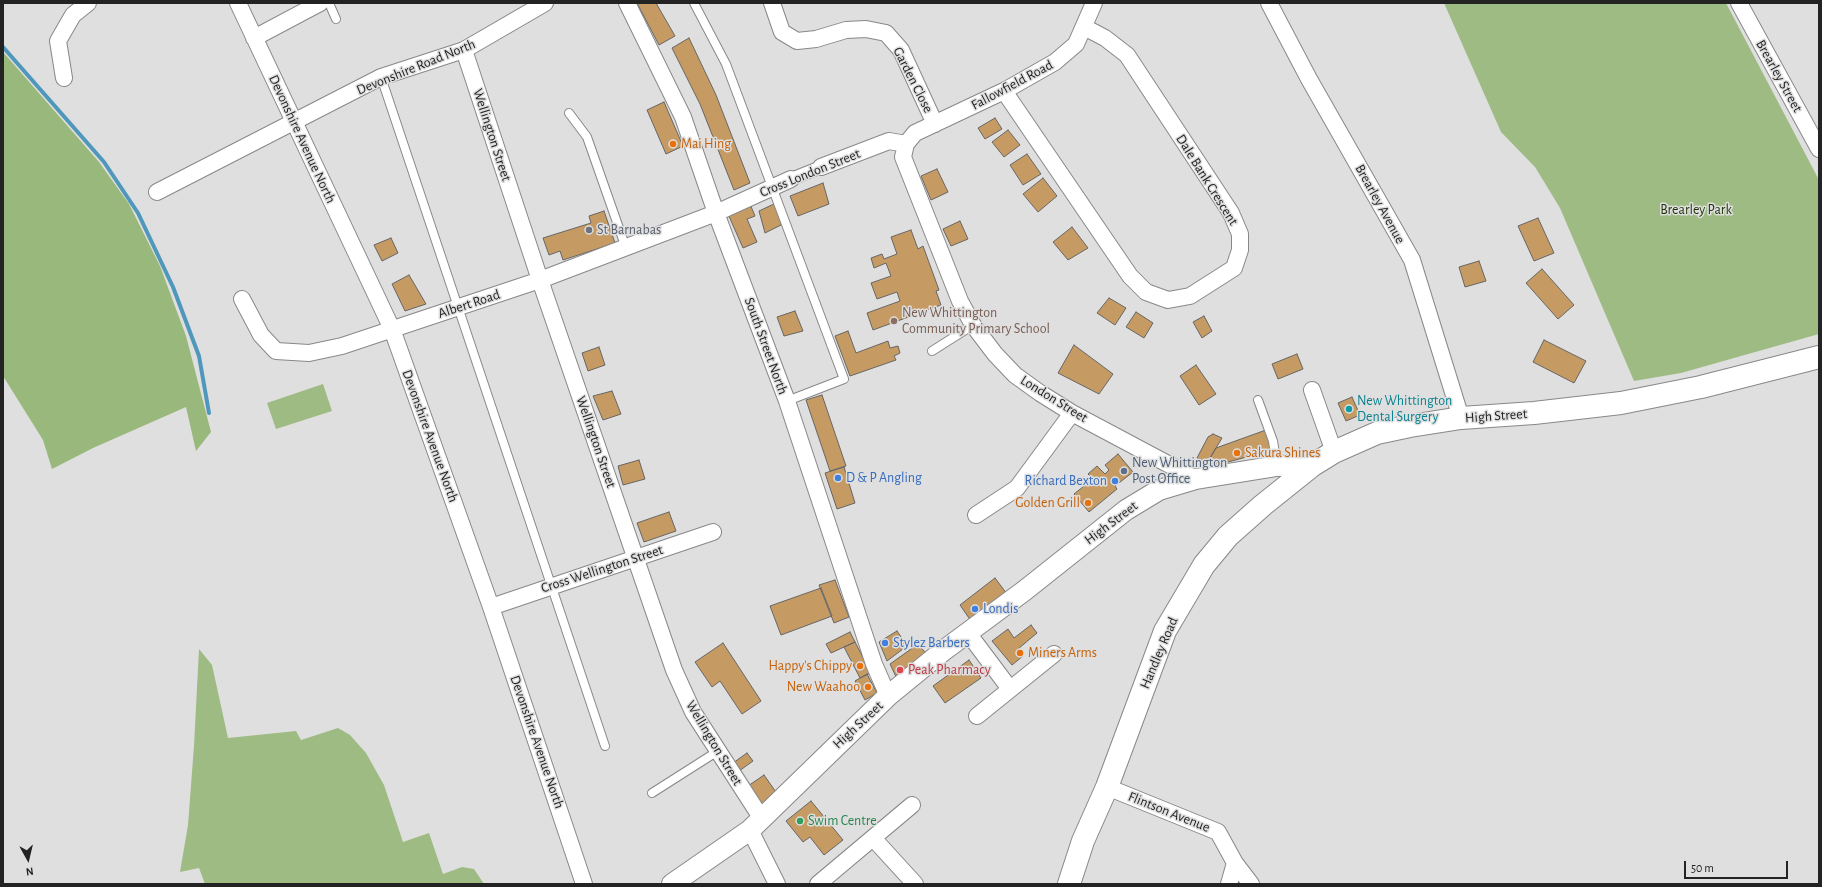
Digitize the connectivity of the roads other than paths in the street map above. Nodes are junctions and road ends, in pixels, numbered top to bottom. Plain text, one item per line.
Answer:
1 (88, 3) edge
2 (238, 3) edge
3 (320, 3) edge
4 (329, 3) edge
5 (545, 3) edge
6 (627, 3) edge
7 (694, 3) edge
8 (772, 3) edge
9 (1094, 3) edge
10 (1269, 3) edge
11 (1739, 3) edge
12 (336, 19) dead end
13 (1084, 26) junction
14 (254, 38) junction
15 (464, 50) junction
16 (381, 77) junction
17 (64, 78) dead end
18 (1004, 92) junction
19 (569, 113) dead end
20 (294, 122) junction
21 (935, 124) junction
22 (906, 144) junction
23 (1819, 149) edge
24 (822, 167) joint
25 (791, 179) joint
26 (773, 187) junction
27 (157, 192) dead end
28 (716, 213) junction
29 (626, 248) junction
30 (540, 280) junction
31 (242, 299) dead end
32 (458, 308) junction
33 (973, 325) junction
34 (392, 330) junction
35 (932, 351) dead end
36 (1819, 357) edge
37 (1312, 390) dead end
38 (1258, 400) dead end
39 (787, 401) junction
40 (1072, 413) junction
41 (1461, 418) junction
42 (1334, 452) junction
43 (1313, 465) junction
44 (1277, 466) junction
45 (1196, 479) junction
46 (976, 515) dead end
47 (713, 532) dead end
48 (636, 558) junction
49 (551, 586) junction
50 (491, 607) junction
51 (968, 633) junction
52 (1054, 654) dead end
53 (1010, 689) junction
54 (888, 696) junction
55 (977, 716) dead end
56 (605, 746) dead end
57 (718, 751) junction
58 (1107, 787) junction
59 (652, 794) dead end
60 (912, 805) dead end
61 (756, 824) junction
62 (873, 838) junction
63 (1235, 863) junction
64 (584, 884) edge
65 (672, 884) edge
66 (777, 884) edge
67 (818, 884) edge
68 (915, 884) edge
69 (1070, 884) edge
70 (1229, 884) edge
71 (1251, 884) edge

1 - 17 street
2 - 14 street, Devonshire Avenue North
3 - 14 street
4 - 12 lane
5 - 15 street, Devonshire Road North
6 - 28 street, South Street North
7 - 26 lane
8 - 21 street, Garden Close
9 - 13 street, Fallowfield Road
10 - 41 street, Brearley Avenue
11 - 23 street, Brearley Street
13 - 18 street, Fallowfield Road
13 - 18 street, Dale Bank Crescent
14 - 20 street, Devonshire Avenue North
15 - 16 street, Devonshire Road North
15 - 30 street, Wellington Street
16 - 20 street, Devonshire Road North
16 - 32 lane
18 - 21 street, Fallowfield Road
19 - 29 lane
20 - 27 street, Devonshire Road North
20 - 34 street, Devonshire Avenue North
21 - 22 street, Fallowfield Road
22 - 24 street, Cross London Street
22 - 33 street, London Street
24 - 25 street, Cross London Street
25 - 26 street, Cross London Street
26 - 28 street, Cross London Street
26 - 39 lane
28 - 29 street, Albert Road
28 - 39 street, South Street North
29 - 30 street, Albert Road
30 - 32 street, Albert Road
30 - 48 street, Wellington Street
31 - 34 street, Albert Road
32 - 34 street, Albert Road
32 - 49 lane
33 - 35 lane
33 - 40 street, London Street
34 - 50 street, Devonshire Avenue North
36 - 41 main road, High Street
37 - 42 street
38 - 44 lane
39 - 54 street, South Street North
40 - 45 street, London Street
40 - 46 street
41 - 42 main road, High Street
42 - 43 main road, High Street
43 - 44 street, High Street
43 - 58 main road, Handley Road
44 - 45 street, High Street
45 - 51 street, High Street
47 - 48 street, Cross Wellington Street
48 - 49 street, Cross Wellington Street
48 - 57 street, Wellington Street
49 - 50 street, Cross Wellington Street
49 - 56 lane
50 - 64 street, Devonshire Avenue North
51 - 53 street
51 - 54 street, High Street
52 - 53 street
53 - 55 street
54 - 61 street, High Street
57 - 59 lane
57 - 61 street, Wellington Street
58 - 63 street, Flintson Avenue
58 - 69 main road, Handley Road
60 - 62 street
61 - 65 street, High Street
61 - 66 street, Wellington Street
62 - 67 street
62 - 68 street
63 - 70 street
63 - 71 street, Flintson Avenue

